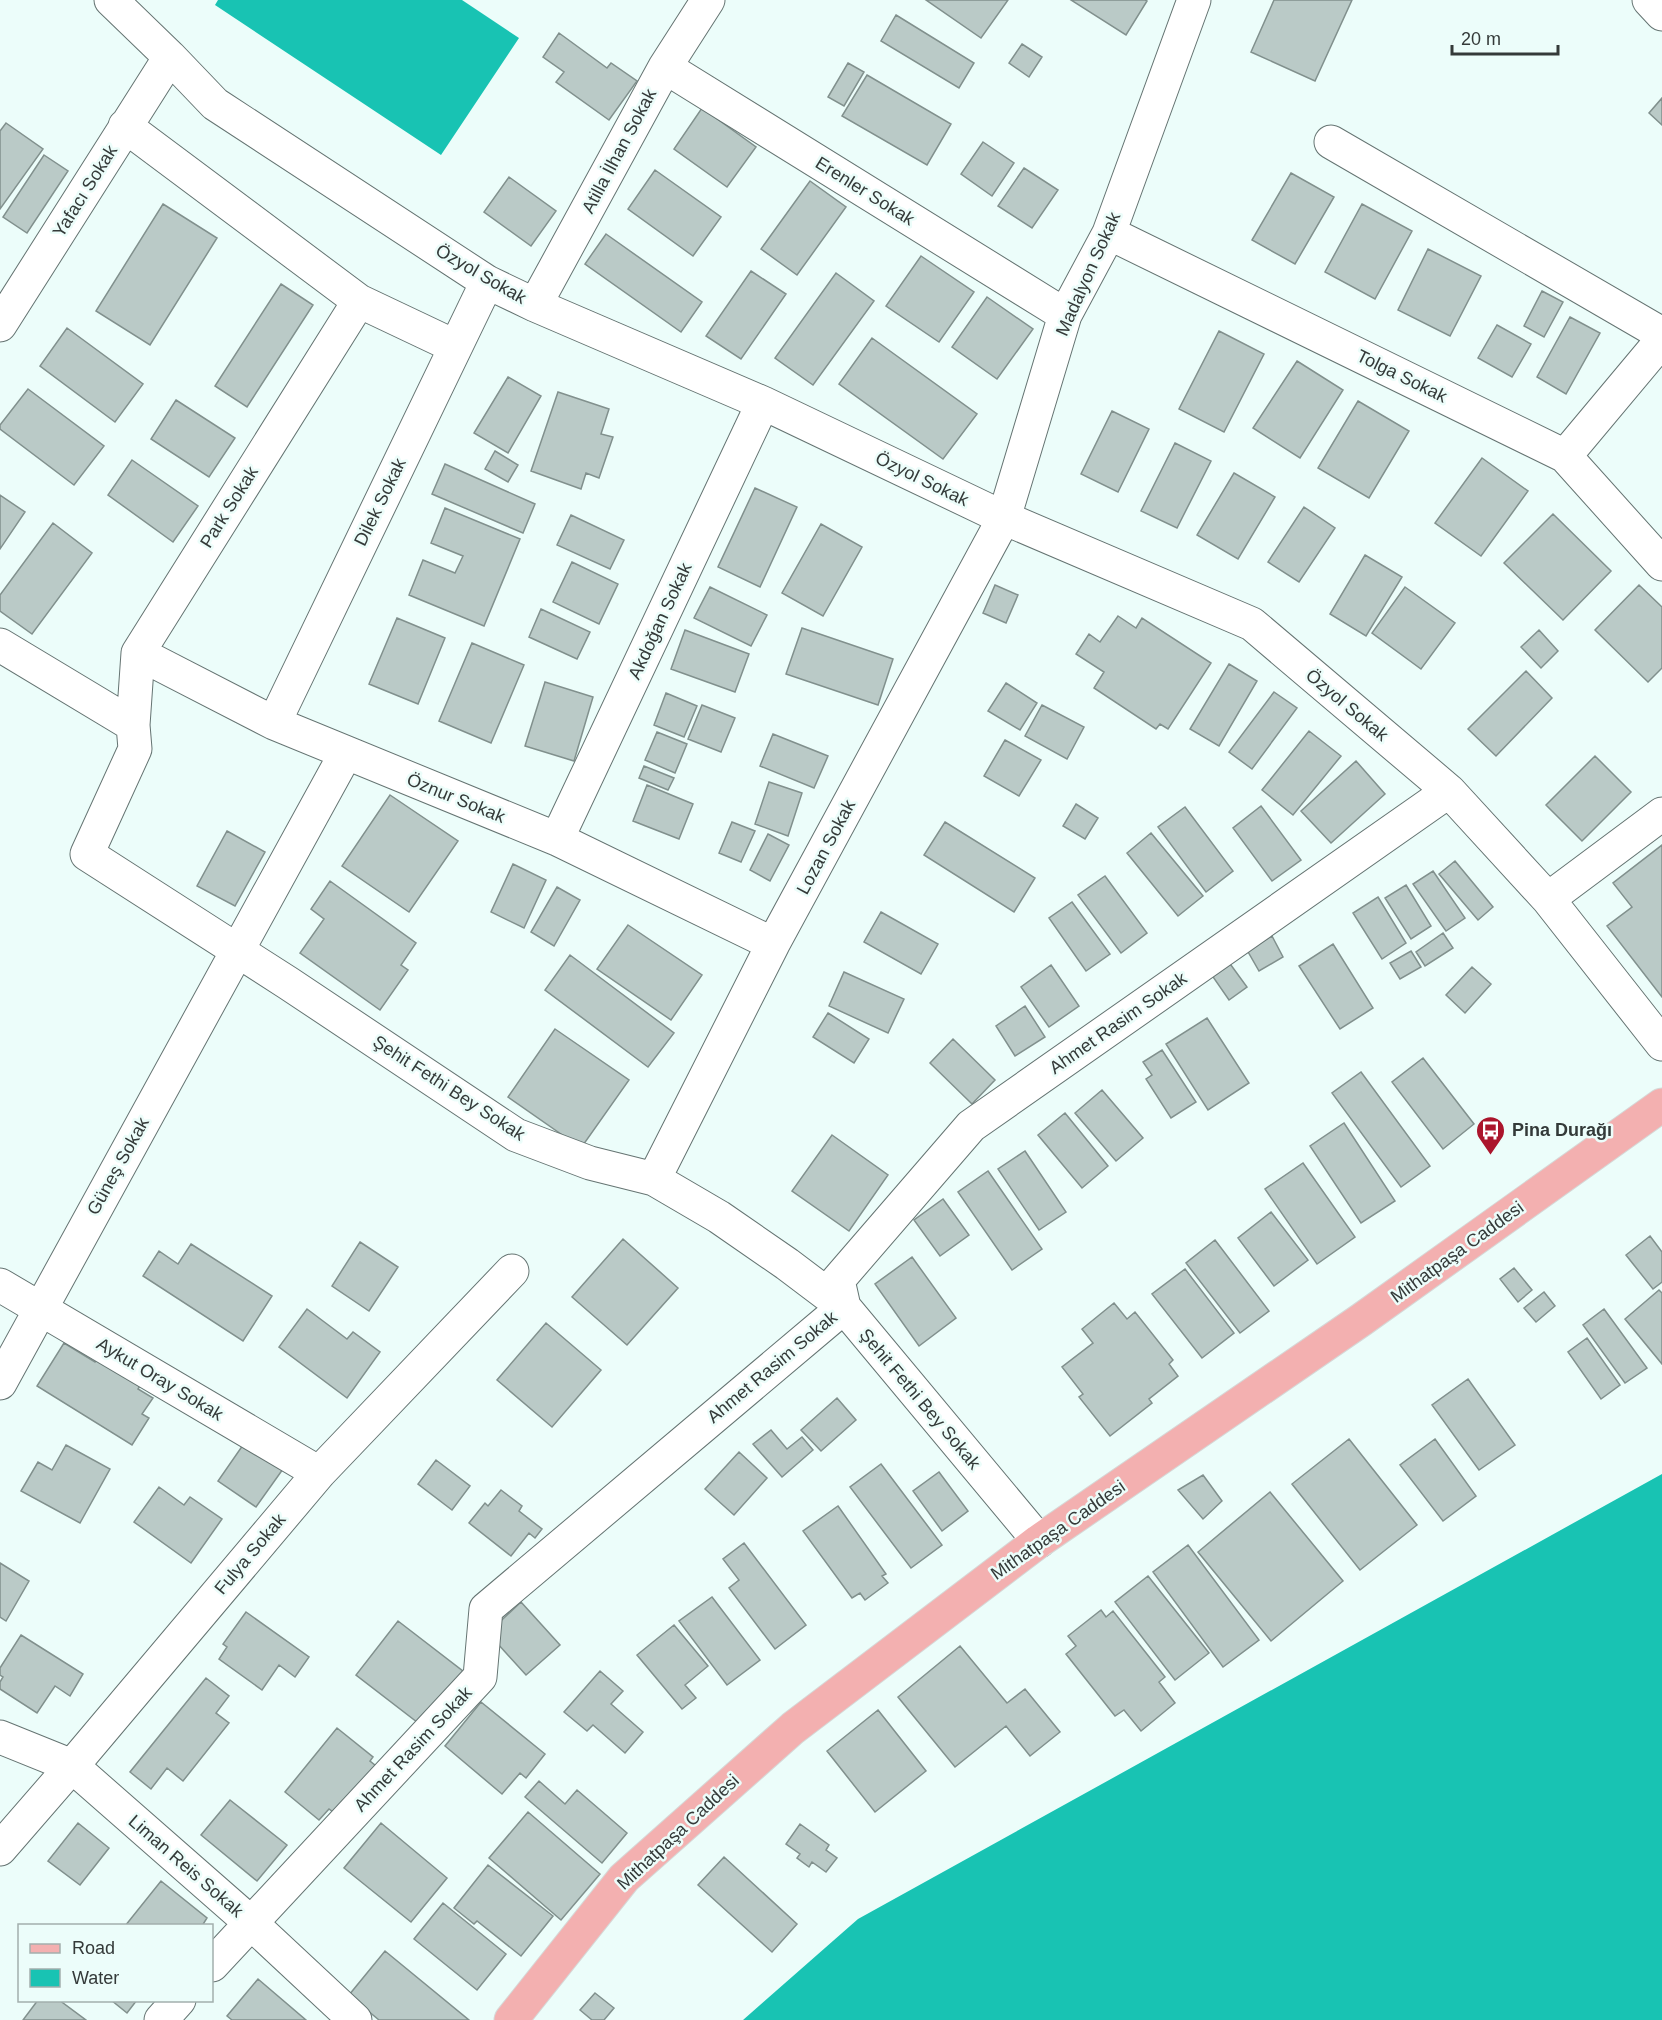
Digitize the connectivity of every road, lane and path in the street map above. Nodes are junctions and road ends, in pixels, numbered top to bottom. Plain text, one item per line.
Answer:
1 (111, 0) edge
2 (708, 0) edge
3 (1194, 0) edge
4 (1648, 0) edge
5 (1662, 14) edge
6 (170, 57) junction
7 (665, 67) junction
8 (125, 126) junction
9 (1331, 142) dead end
10 (1109, 233) junction
11 (487, 282) junction
12 (359, 301) junction
13 (536, 306) junction
14 (1065, 315) junction
15 (0, 325) edge
16 (1662, 334) edge
17 (1662, 340) edge
18 (454, 346) junction
19 (763, 403) junction
20 (1565, 456) junction
21 (1004, 518) junction
22 (1662, 564) edge
23 (0, 645) edge
24 (138, 653) junction
25 (274, 723) junction
26 (133, 725) junction
27 (346, 753) junction
28 (1449, 791) junction
29 (1662, 814) edge
30 (557, 839) junction
31 (1548, 899) junction
32 (773, 944) junction
33 (238, 950) junction
34 (1662, 1044) edge
35 (1662, 1105) edge
36 (654, 1179) junction
37 (512, 1270) dead end
38 (0, 1285) edge
39 (843, 1307) junction
40 (40, 1308) junction
41 (0, 1383) edge
42 (319, 1473) junction
43 (1038, 1541) junction
44 (0, 1737) edge
45 (72, 1766) junction
46 (0, 1849) edge
47 (251, 1923) junction
48 (213, 1964) edge
49 (178, 2002) edge
50 (160, 2020) edge
51 (356, 2020) edge
52 (511, 2020) edge

1 - 6 street, Özyol Sokak
2 - 7 street, Atilla İlhan Sokak
3 - 10 street, Madalyon Sokak
4 - 5 street
6 - 8 street, Yafacı Sokak
6 - 11 street, Özyol Sokak
7 - 13 street, Atilla İlhan Sokak
7 - 14 street, Erenler Sokak
8 - 12 street
8 - 15 street, Yafacı Sokak
9 - 16 street
10 - 14 street, Madalyon Sokak
10 - 20 street, Tolga Sokak
11 - 13 street, Özyol Sokak
11 - 18 street, Dilek Sokak
12 - 18 street
12 - 24 street, Park Sokak
13 - 19 street, Özyol Sokak
14 - 21 street, Madalyon Sokak
17 - 20 street
18 - 25 street, Dilek Sokak
19 - 21 street, Özyol Sokak
19 - 30 street, Akdoğan Sokak
20 - 22 street, Tolga Sokak
21 - 28 street, Özyol Sokak
21 - 32 street, Lozan Sokak
23 - 26 street
24 - 25 street, Öznur Sokak
24 - 26 street, Park Sokak
25 - 27 street, Öznur Sokak
26 - 33 street, Şehit Fethi Bey Sokak
27 - 30 street, Öznur Sokak
27 - 33 street, Güneş Sokak
28 - 31 street, Özyol Sokak
28 - 39 street, Ahmet Rasim Sokak
29 - 31 street
30 - 32 street, Öznur Sokak
31 - 34 street, Özyol Sokak
32 - 36 street, Lozan Sokak
33 - 36 street, Şehit Fethi Bey Sokak
33 - 40 street, Güneş Sokak
35 - 43 main road, Mithatpaşa Caddesi
36 - 39 street, Şehit Fethi Bey Sokak
37 - 42 street, Fulya Sokak
38 - 40 street, Aykut Oray Sokak
39 - 43 street, Şehit Fethi Bey Sokak
39 - 47 street, Ahmet Rasim Sokak
40 - 41 street, Güneş Sokak
40 - 42 street, Aykut Oray Sokak
42 - 45 street, Fulya Sokak
43 - 52 main road, Mithatpaşa Caddesi
44 - 45 street, Liman Reis Sokak
45 - 46 street, Fulya Sokak
45 - 47 street, Liman Reis Sokak
47 - 48 street, Ahmet Rasim Sokak
47 - 51 street, Liman Reis Sokak
49 - 50 street

